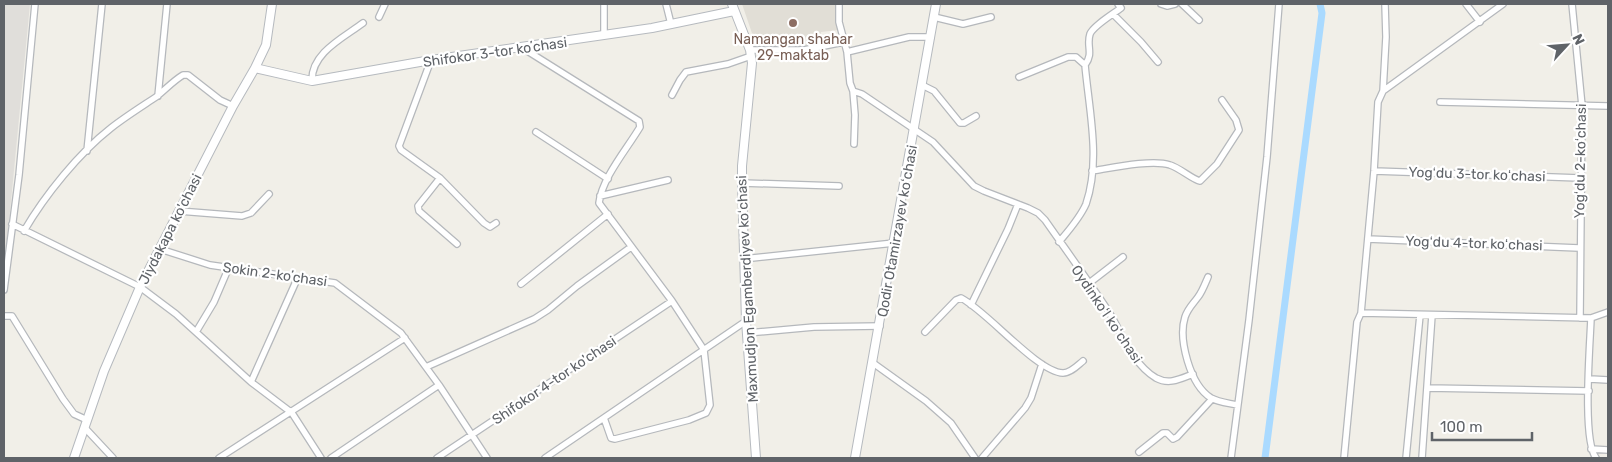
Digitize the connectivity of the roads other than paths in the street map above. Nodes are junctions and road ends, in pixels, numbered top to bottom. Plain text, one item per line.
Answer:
1 (36, 4) edge
2 (102, 4) edge
3 (167, 4) edge
4 (272, 4) edge
5 (385, 4) edge
6 (604, 4) edge
7 (666, 4) edge
8 (839, 4) edge
9 (936, 4) edge
10 (1162, 4) edge
11 (1175, 4) edge
12 (1182, 4) edge
13 (1279, 4) edge
14 (1385, 4) edge
15 (1466, 4) edge
16 (1503, 4) edge
17 (1572, 4) edge
18 (1122, 5) edge
19 (733, 7) edge
20 (1113, 14) junction
21 (379, 17) dead end
22 (934, 17) junction
23 (990, 17) dead end
24 (1198, 20) dead end
25 (1480, 22) junction
26 (362, 23) dead end
27 (671, 24) junction
28 (604, 35) junction
29 (931, 37) junction
30 (844, 42) junction
31 (520, 47) junction
32 (847, 52) junction
33 (751, 53) junction
34 (432, 60) junction
35 (1158, 62) dead end
36 (1085, 65) junction
37 (255, 68) junction
38 (1019, 77) dead end
39 (312, 81) junction
40 (922, 85) junction
41 (853, 91) junction
42 (1383, 92) junction
43 (672, 95) dead end
44 (158, 96) junction
45 (1222, 100) dead end
46 (1440, 102) dead end
47 (233, 106) junction
48 (1582, 106) junction
49 (1608, 106) edge
50 (976, 116) dead end
51 (914, 131) junction
52 (536, 132) dead end
53 (854, 144) dead end
54 (87, 151) junction
55 (1092, 171) junction
56 (1374, 171) junction
57 (440, 178) junction
58 (1580, 178) junction
59 (608, 179) junction
60 (668, 180) dead end
61 (742, 183) junction
62 (839, 186) dead end
63 (269, 194) dead end
64 (600, 196) junction
65 (1018, 204) junction
66 (179, 211) junction
67 (608, 214) junction
68 (496, 223) dead end
69 (12, 224) junction
70 (24, 231) junction
71 (1368, 239) junction
72 (1059, 242) junction
73 (894, 243) junction
74 (457, 244) dead end
75 (631, 247) junction
76 (1579, 248) junction
77 (160, 249) junction
78 (1123, 258) dead end
79 (744, 259) junction
80 (230, 267) junction
81 (1208, 277) dead end
82 (298, 278) junction
83 (521, 284) dead end
84 (1088, 284) junction
85 (140, 287) junction
86 (4, 290) edge
87 (672, 301) junction
88 (970, 305) junction
89 (1608, 312) edge
90 (1361, 313) junction
91 (1420, 314) junction
92 (1432, 315) junction
93 (4, 316) edge
94 (1580, 318) junction
95 (1591, 318) junction
96 (746, 321) junction
97 (880, 326) junction
98 (196, 332) junction
99 (925, 332) dead end
100 (747, 333) junction
101 (405, 338) junction
102 (704, 350) junction
103 (1083, 361) dead end
104 (873, 363) junction
105 (1042, 364) junction
106 (426, 367) junction
107 (1193, 374) junction
108 (1590, 380) junction
109 (1608, 380) edge
110 (250, 382) junction
111 (439, 385) junction
112 (1427, 388) junction
113 (1589, 391) junction
114 (1212, 398) junction
115 (1236, 406) junction
116 (292, 412) junction
117 (604, 418) junction
118 (86, 424) junction
119 (471, 436) junction
120 (1591, 449) junction
121 (1608, 450) edge
122 (1139, 452) dead end
123 (74, 458) edge
124 (112, 458) edge
125 (219, 458) edge
126 (321, 458) edge
127 (331, 458) edge
128 (437, 458) edge
129 (487, 458) edge
130 (545, 458) edge
131 (756, 458) edge
132 (855, 458) edge
133 (974, 458) edge
134 (982, 458) edge
135 (1231, 458) edge
136 (1344, 458) edge
137 (1406, 458) edge
138 (1422, 458) edge
139 (1596, 458) edge

1 - 69 street
2 - 54 street
3 - 44 street
4 - 37 street, Jiydakapa ko'chasi
5 - 21 street
6 - 28 street
7 - 27 street
8 - 30 street
9 - 22 street, Qodir Otamirzayev koʻchasi
10 - 11 street
12 - 24 street
13 - 115 street
14 - 42 street
15 - 25 street
16 - 25 street
17 - 48 street, Yogʻdu 2-koʻchasi
18 - 20 street
19 - 27 street, Shifokor 3-tor koʼchasi
19 - 33 street, Maxmudjon Egamberdiyev koʻchasi
20 - 35 street
20 - 36 street
22 - 23 street
22 - 29 street, Qodir Otamirzayev koʻchasi
25 - 42 street
26 - 39 street
27 - 28 street, Shifokor 3-tor koʼchasi
28 - 31 street, Shifokor 3-tor koʼchasi
29 - 32 street
29 - 40 street, Qodir Otamirzayev koʻchasi
30 - 32 street
30 - 33 street
31 - 34 street, Shifokor 3-tor koʼchasi
31 - 59 street
32 - 41 street
33 - 43 street
33 - 61 street, Maxmudjon Egamberdiyev koʻchasi
34 - 39 street, Shifokor 3-tor koʼchasi
34 - 57 street
36 - 38 street
36 - 55 street
37 - 39 street, Shifokor 3-tor koʼchasi
37 - 47 street, Jiydakapa ko'chasi
40 - 50 street
40 - 51 street, Qodir Otamirzayev koʻchasi
41 - 51 street, Oydinkoʻl koʻchasi
41 - 53 street
42 - 56 street
44 - 47 street
44 - 54 street
45 - 55 street
46 - 48 street
47 - 66 street, Jiydakapa ko'chasi
48 - 49 street
48 - 58 street, Yogʻdu 2-koʻchasi
51 - 65 street, Oydinkoʻl koʻchasi
51 - 73 street, Qodir Otamirzayev koʻchasi
52 - 59 street
54 - 70 street
55 - 72 street
56 - 58 street, Yogʻdu 3-tor koʻchasi
56 - 71 street
57 - 68 street
57 - 74 street
58 - 76 street, Yogʻdu 2-koʻchasi
59 - 64 street
60 - 64 street
61 - 62 street
61 - 79 street, Maxmudjon Egamberdiyev koʻchasi
63 - 66 street
64 - 67 street
65 - 72 street, Oydinkoʻl koʻchasi
65 - 88 street
66 - 77 street, Jiydakapa ko'chasi
67 - 75 street
67 - 83 street
69 - 70 street
69 - 86 street
70 - 85 street
71 - 76 street, Yogʻdu 4-tor koʻchasi
71 - 90 street
72 - 84 street, Oydinkoʻl koʻchasi
73 - 79 street
73 - 97 street, Qodir Otamirzayev koʻchasi
75 - 87 street
75 - 106 street
76 - 94 street, Yogʻdu 2-koʻchasi
77 - 80 street, Sokin 2-koʼchasi
77 - 85 street, Jiydakapa ko'chasi
78 - 84 street
79 - 96 street, Maxmudjon Egamberdiyev koʻchasi
80 - 82 street, Sokin 2-koʼchasi
80 - 98 street
81 - 107 street
82 - 101 street, Sokin 2-koʼchasi
82 - 110 street
84 - 107 street, Oydinkoʻl koʻchasi
85 - 98 street
85 - 118 street, Jiydakapa ko'chasi
87 - 102 street
87 - 119 street, Shifokor 4-tor ko'chasi
88 - 99 street
88 - 105 street
89 - 95 street
90 - 91 street
90 - 136 street
91 - 92 street
91 - 137 street
92 - 94 street
92 - 112 street
93 - 118 street
94 - 95 street
95 - 108 street
96 - 100 street, Maxmudjon Egamberdiyev koʻchasi
96 - 102 street
97 - 100 street
97 - 104 street, Qodir Otamirzayev koʻchasi
98 - 110 street
100 - 131 street, Maxmudjon Egamberdiyev koʻchasi
101 - 106 street, Sokin 2-koʼchasi
101 - 116 street
102 - 117 street
102 - 117 street
103 - 105 street
104 - 132 street, Qodir Otamirzayev koʻchasi
104 - 133 street
105 - 134 street
106 - 111 street, Sokin 2-koʼchasi
107 - 114 street
108 - 109 street
108 - 113 street
110 - 116 street
111 - 119 street, Sokin 2-koʼchasi
111 - 127 street
112 - 113 street
112 - 138 street
113 - 120 street
114 - 115 street
114 - 122 street
115 - 135 street
116 - 125 street
116 - 126 street
117 - 130 street
118 - 123 street, Jiydakapa ko'chasi
118 - 124 street
119 - 128 street, Shifokor 4-tor ko'chasi
119 - 129 street, Sokin 2-koʼchasi
120 - 121 street
120 - 139 street

